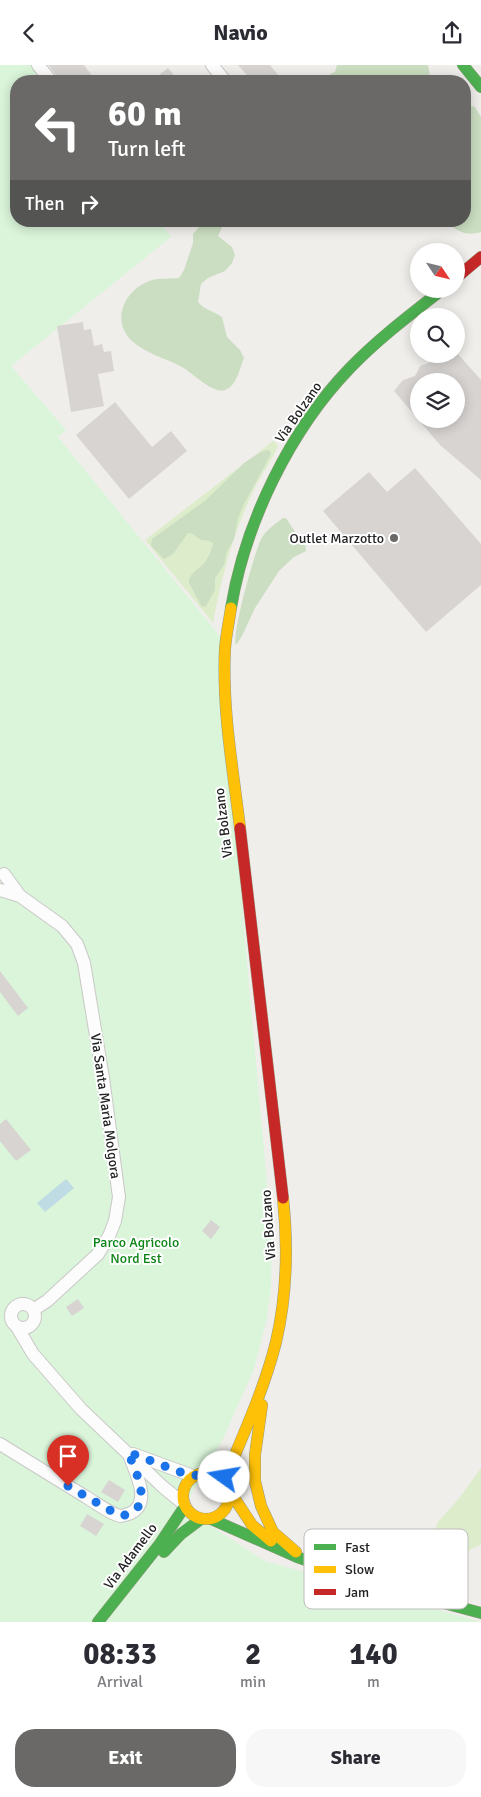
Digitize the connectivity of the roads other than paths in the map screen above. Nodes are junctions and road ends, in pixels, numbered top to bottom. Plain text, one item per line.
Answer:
1 (38, 65) edge
2 (212, 65) edge
3 (463, 65) edge
4 (46, 75) edge
5 (220, 75) edge
6 (481, 87) edge
7 (479, 259) edge
8 (465, 271) edge
9 (432, 298) edge
10 (1, 876) edge
11 (0, 890) edge
12 (20, 896) junction
13 (34, 1310) junction
14 (17, 1327) junction
15 (266, 1377) junction
16 (248, 1422) junction
17 (0, 1444) edge
18 (128, 1452) junction
19 (208, 1473) junction
20 (193, 1476) junction
21 (226, 1485) junction
22 (184, 1505) junction
23 (206, 1519) junction
24 (301, 1559) junction
25 (304, 1560) edge
26 (466, 1609) edge
27 (481, 1613) edge
28 (100, 1622) edge

1 - 4 street
2 - 5 street
3 - 6 street
7 - 8 street
9 - 15 street, Via Bolzano
10 - 12 street
11 - 12 street
12 - 13 street, Via Santa Maria Molgora
13 - 14 street
13 - 14 street
14 - 18 street
15 - 16 street, Via Bolzano
15 - 24 street
16 - 19 street, Via Bolzano
16 - 21 street, Via Bolzano
17 - 18 street
18 - 20 street
18 - 22 street
19 - 20 street
19 - 21 street
20 - 22 street
21 - 23 street
21 - 24 street
22 - 23 street
22 - 28 street, Via Adamello
23 - 24 street
23 - 28 street, Via Adamello
24 - 25 street
26 - 27 street

